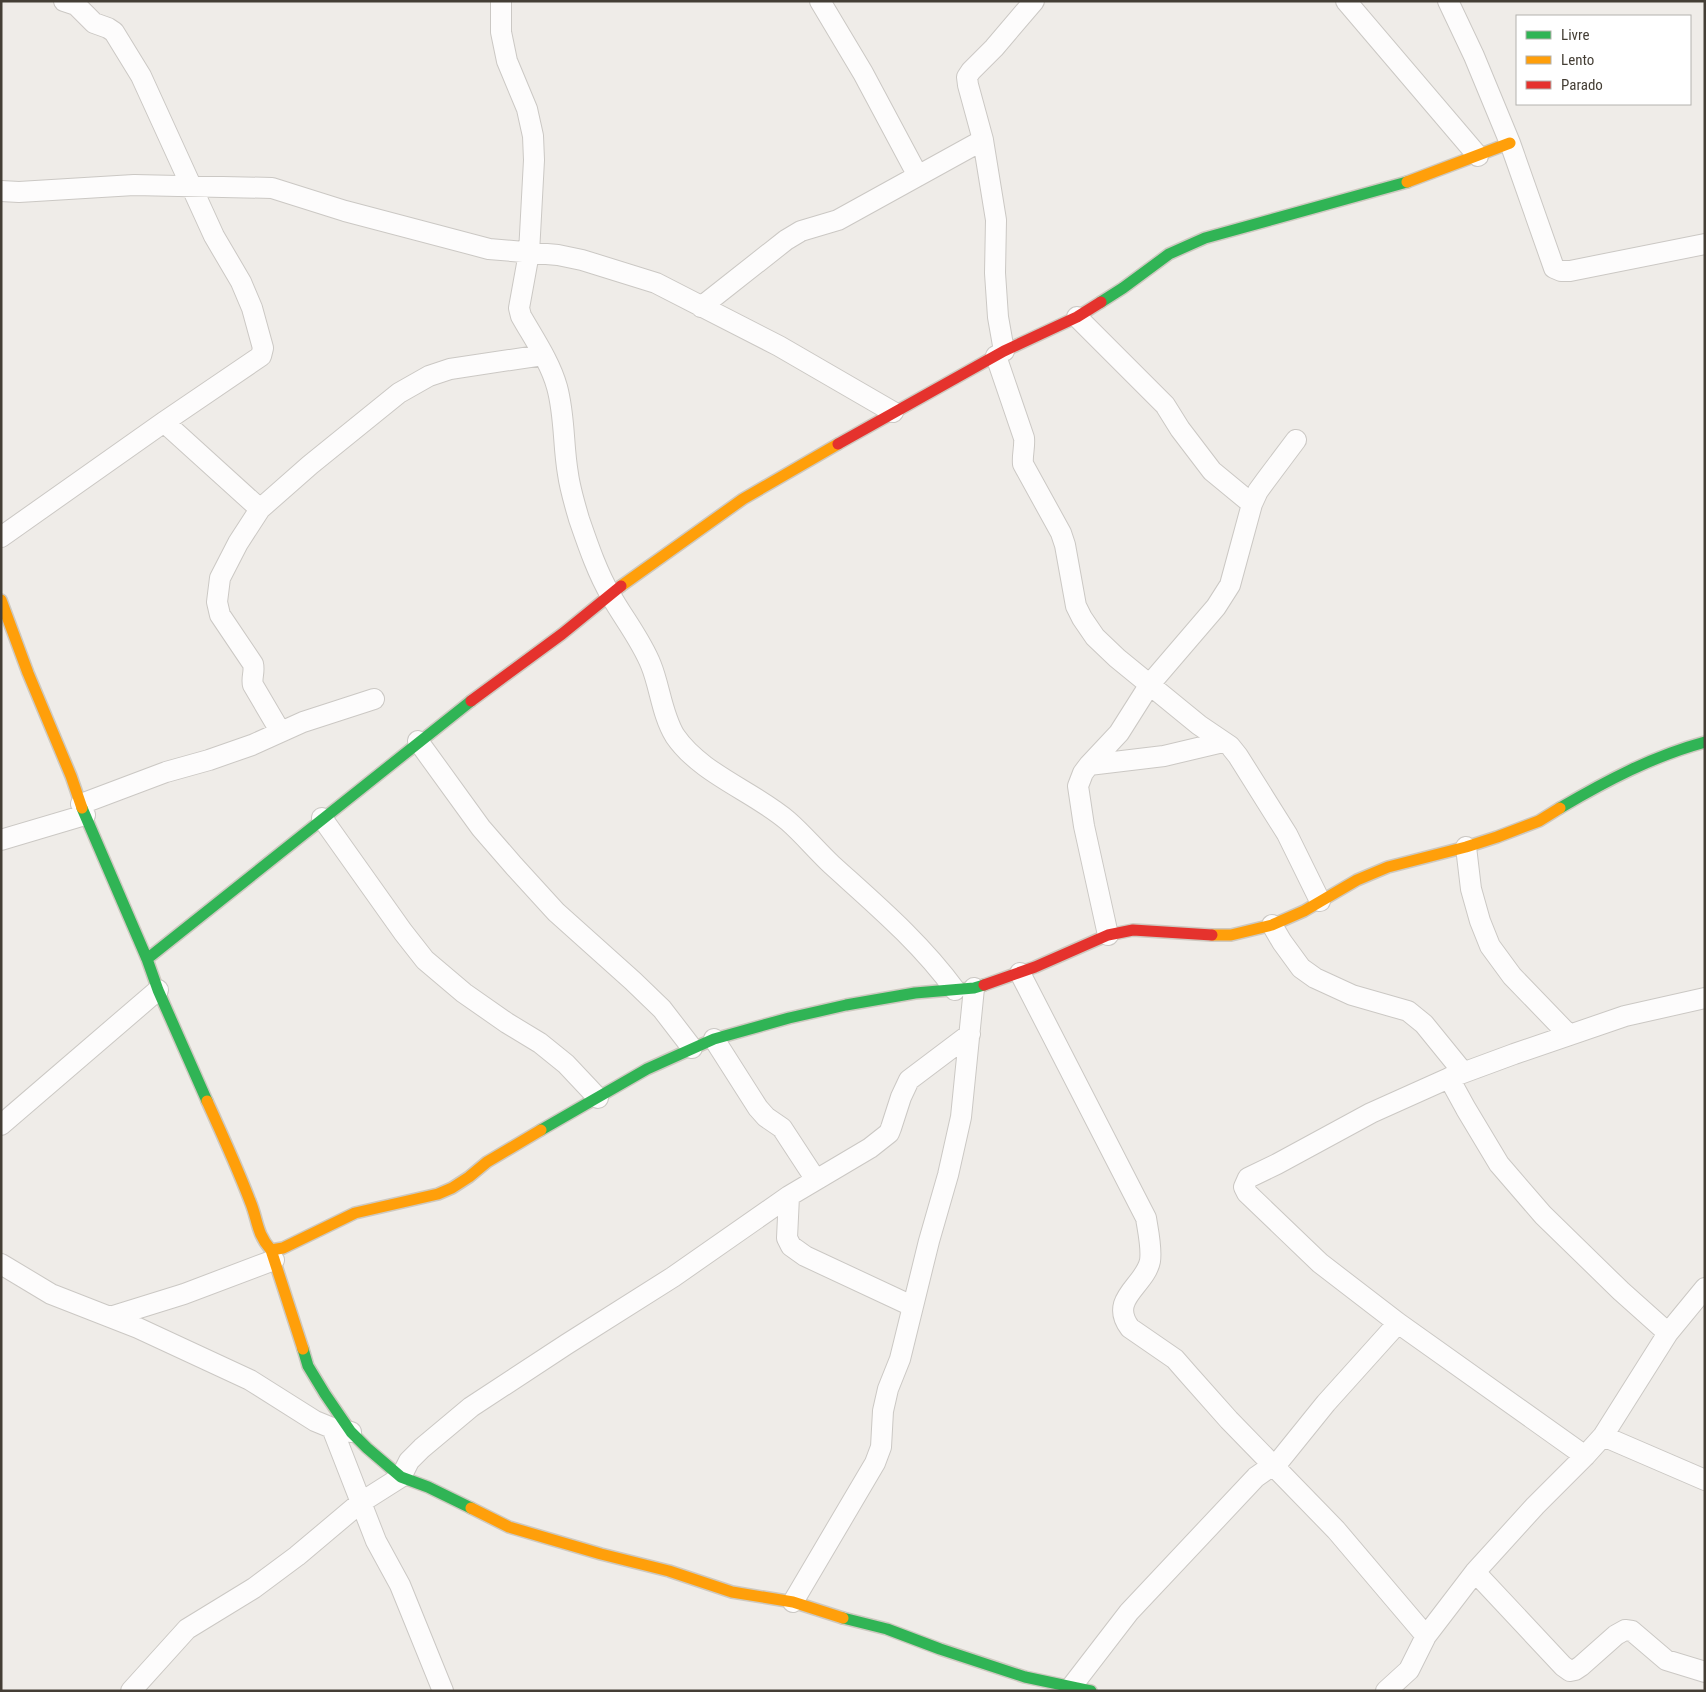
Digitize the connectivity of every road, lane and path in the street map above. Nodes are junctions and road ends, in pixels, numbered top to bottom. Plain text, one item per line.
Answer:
1 (64, 1) edge
2 (501, 1) edge
3 (820, 1) edge
4 (1034, 1) edge
5 (1346, 1) edge
6 (1448, 1) edge
7 (983, 140) junction
8 (1510, 143) junction
9 (1478, 156) junction
10 (918, 176) junction
11 (191, 186) junction
12 (1, 192) edge
13 (1705, 244) edge
14 (529, 253) junction
15 (702, 306) junction
16 (1077, 317) junction
17 (1000, 354) junction
18 (543, 355) junction
19 (893, 412) junction
20 (164, 422) junction
21 (1296, 440) dead end
22 (1252, 504) junction
23 (260, 509) junction
24 (1, 537) edge
25 (610, 594) junction
26 (1, 600) edge
27 (1150, 684) junction
28 (374, 700) dead end
29 (280, 732) junction
30 (418, 742) junction
31 (1223, 742) junction
32 (1705, 742) edge
33 (1089, 765) junction
34 (83, 809) junction
35 (322, 818) junction
36 (1, 840) edge
37 (1466, 847) junction
38 (1320, 901) junction
39 (1272, 925) junction
40 (1108, 935) junction
41 (148, 959) junction
42 (1020, 973) junction
43 (965, 989) junction
44 (158, 990) junction
45 (1705, 998) edge
46 (970, 1034) junction
47 (1569, 1035) junction
48 (714, 1039) junction
49 (692, 1048) junction
50 (1456, 1075) junction
51 (598, 1098) junction
52 (2, 1125) edge
53 (816, 1180) junction
54 (790, 1196) junction
55 (273, 1255) junction
56 (1, 1264) edge
57 (1705, 1288) edge
58 (912, 1306) junction
59 (110, 1317) junction
60 (1398, 1323) junction
61 (1668, 1333) junction
62 (332, 1428) junction
63 (351, 1432) junction
64 (1603, 1436) junction
65 (1585, 1456) junction
66 (1273, 1465) junction
67 (401, 1477) junction
68 (1705, 1480) edge
69 (360, 1503) junction
70 (1475, 1572) junction
71 (793, 1602) junction
72 (1426, 1636) junction
73 (1409, 1670) junction
74 (1705, 1672) edge
75 (1082, 1689) edge
76 (130, 1691) edge
77 (443, 1691) edge
78 (1386, 1691) edge
79 (1408, 1691) edge

1 - 11 street
2 - 14 street
3 - 10 street
4 - 7 street
5 - 9 street
6 - 8 street
7 - 10 street
7 - 17 street
8 - 9 street
8 - 13 street
9 - 16 street
10 - 15 street
11 - 12 street
11 - 14 street
11 - 20 street
14 - 15 street
14 - 18 street
15 - 19 street
16 - 17 street
16 - 22 street
17 - 19 street
17 - 27 street
18 - 23 street
18 - 25 street
19 - 25 street
20 - 23 street
20 - 24 street
21 - 22 street
22 - 27 street
23 - 29 street
25 - 30 street
25 - 43 street
26 - 34 street
27 - 31 street
27 - 33 street
28 - 29 street
29 - 34 street
30 - 35 street
30 - 49 street
31 - 33 street
31 - 38 street
32 - 37 street
33 - 40 street
34 - 36 street
34 - 41 street
35 - 41 street
35 - 51 street
37 - 38 street
37 - 47 street
38 - 39 street
39 - 40 street
39 - 50 street
40 - 42 street
41 - 44 street
42 - 43 street
42 - 66 street
43 - 46 street
43 - 48 street
44 - 52 street
44 - 55 street
45 - 47 street
46 - 53 street
46 - 58 street
47 - 50 street
48 - 49 street
48 - 53 street
49 - 51 street
50 - 60 street
50 - 61 street
51 - 55 street
53 - 54 street
54 - 58 street
54 - 67 street
55 - 59 street
55 - 63 street
56 - 59 street
57 - 61 street
58 - 71 street
59 - 62 street
60 - 65 street
60 - 66 street
61 - 64 street
62 - 63 street
62 - 69 street
63 - 67 street
64 - 65 street
64 - 68 street
65 - 70 street
66 - 72 street
66 - 75 street
67 - 69 street
67 - 71 street
69 - 76 street
69 - 77 street
70 - 72 street
70 - 74 street
71 - 75 street
72 - 73 street
73 - 78 street
73 - 79 street

